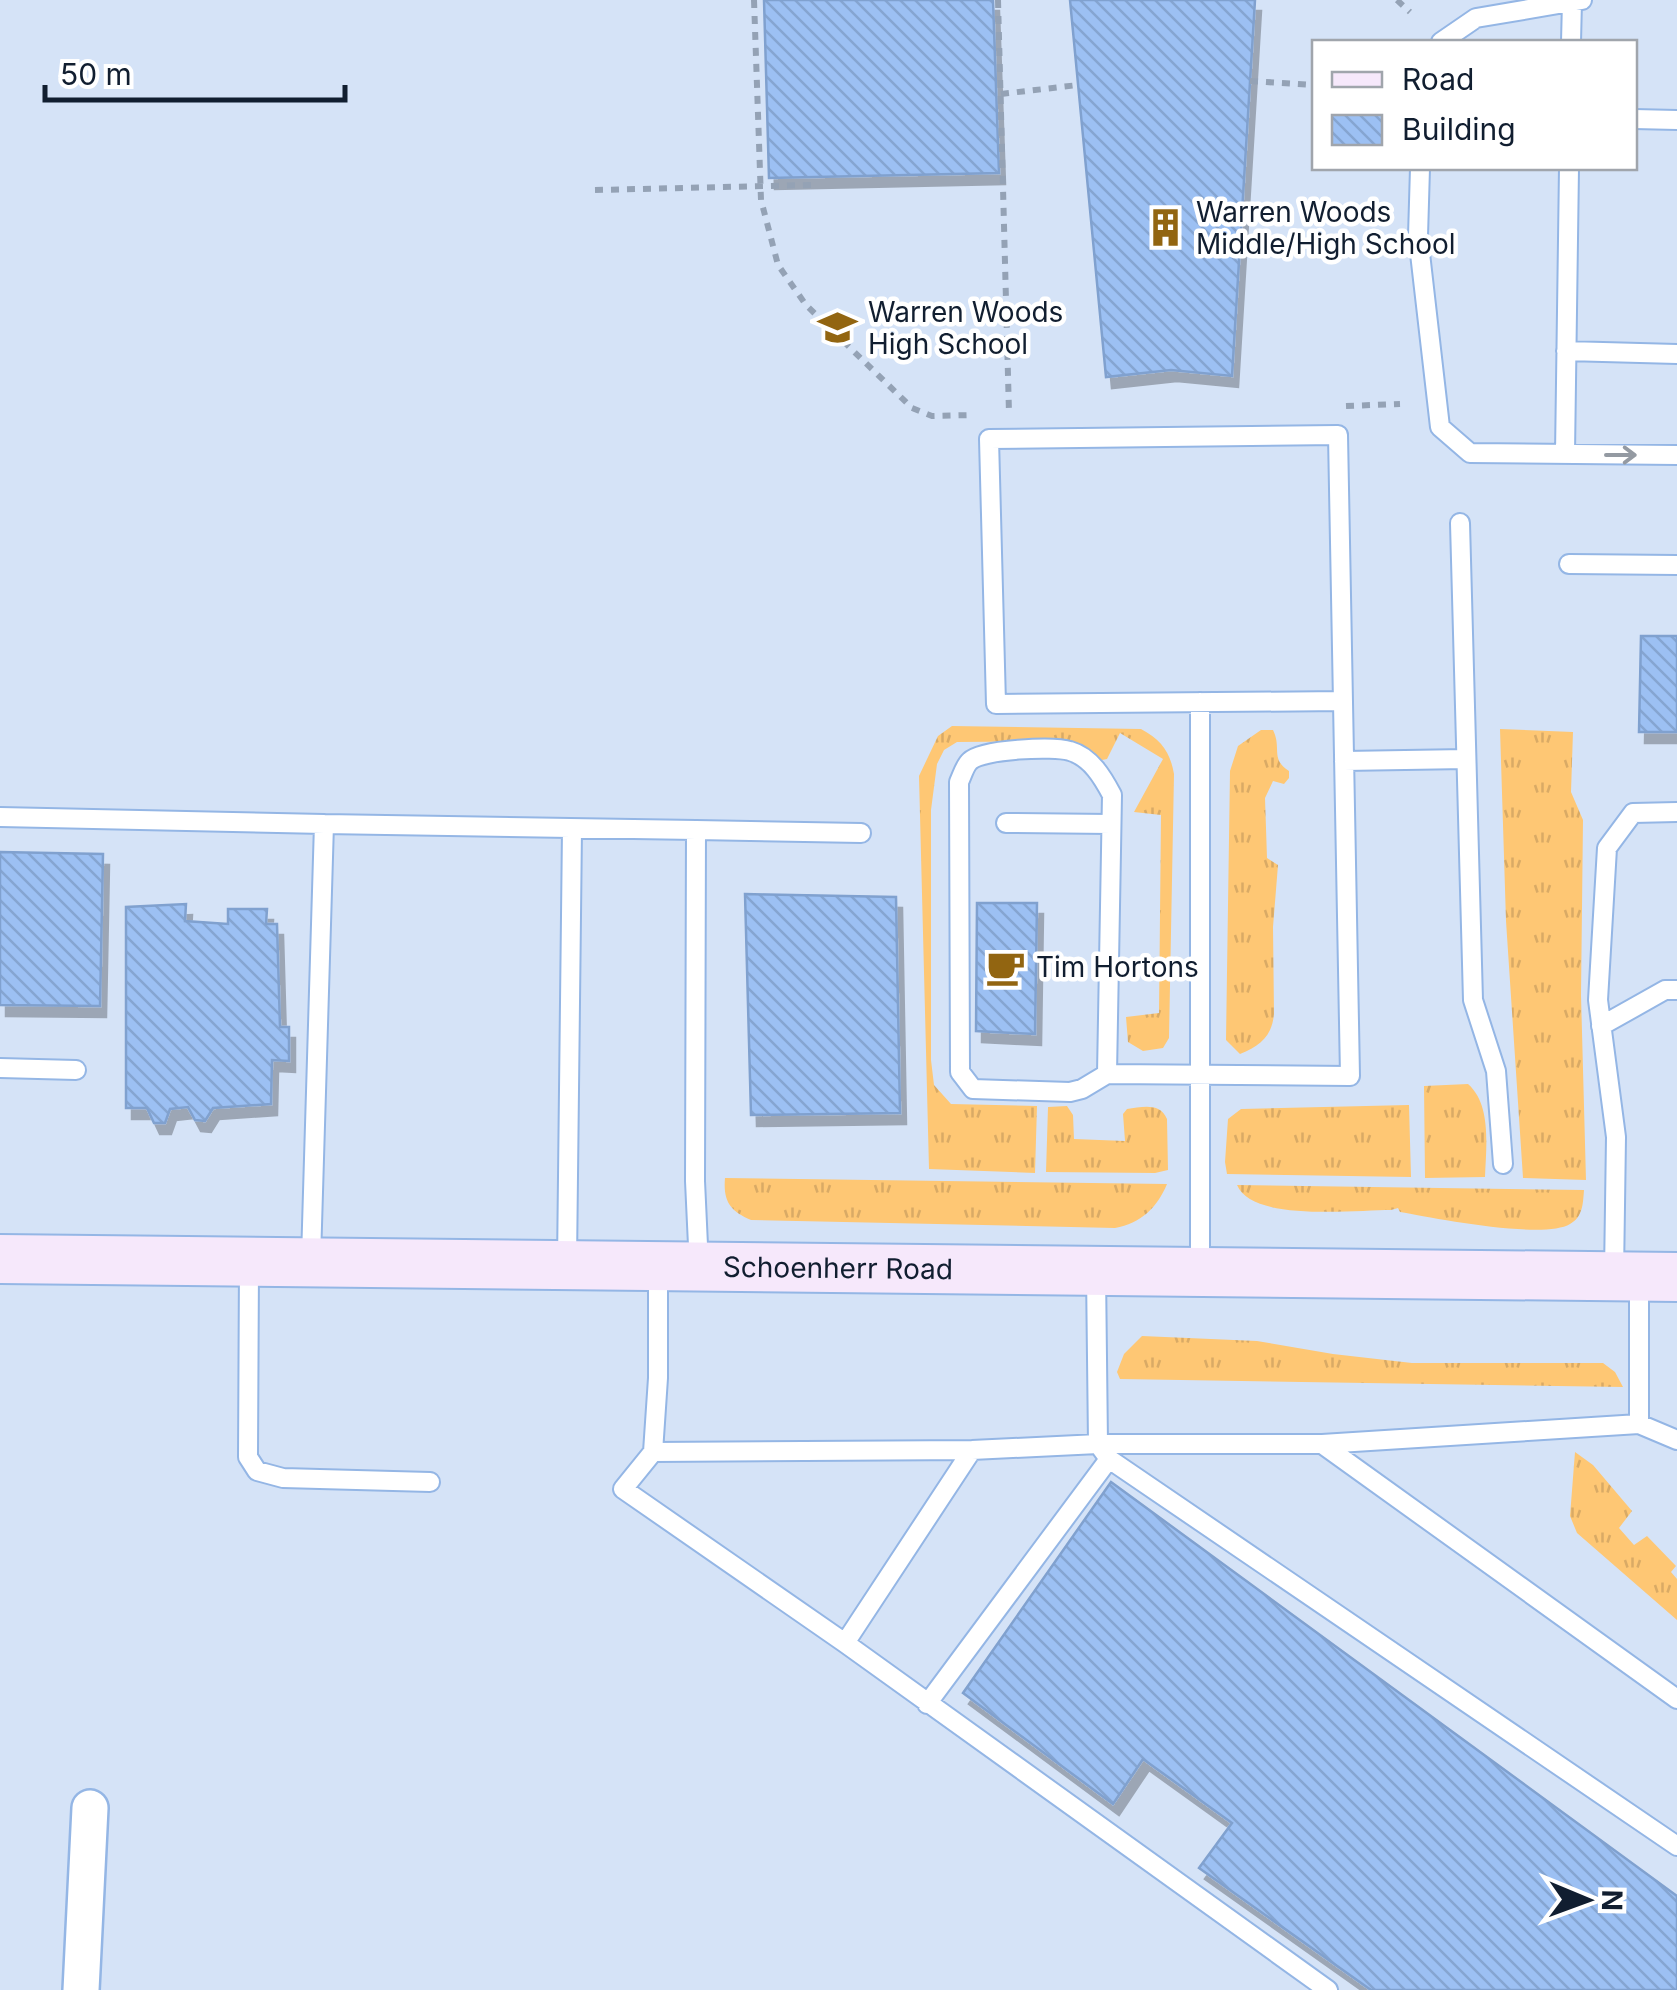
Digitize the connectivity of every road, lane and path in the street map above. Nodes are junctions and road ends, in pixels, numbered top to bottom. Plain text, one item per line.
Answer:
1 (754, 0) edge
2 (998, 0) edge
3 (1397, 0) edge
4 (1577, 1) edge
5 (1410, 12) dead end
6 (1444, 40) edge
7 (1571, 40) edge
8 (1250, 82) dead end
9 (1078, 86) dead end
10 (1312, 86) edge
11 (1001, 94) junction
12 (1637, 118) edge
13 (1677, 120) edge
14 (1420, 170) edge
15 (1569, 170) edge
16 (811, 177) dead end
17 (760, 186) junction
18 (595, 190) dead end
19 (1566, 351) junction
20 (1677, 354) edge
21 (1400, 404) dead end
22 (1342, 406) dead end
23 (1026, 414) dead end
24 (989, 415) dead end
25 (1564, 454) junction
26 (1677, 455) edge
27 (1460, 523) dead end
28 (1569, 564) dead end
29 (1677, 565) edge
30 (1200, 702) junction
31 (1343, 702) junction
32 (1466, 760) junction
33 (1344, 761) junction
34 (1677, 812) edge
35 (0, 817) edge
36 (1006, 823) dead end
37 (324, 824) junction
38 (1111, 824) junction
39 (572, 828) junction
40 (696, 830) junction
41 (861, 832) dead end
42 (1677, 990) edge
43 (1602, 1026) junction
44 (0, 1068) edge
45 (76, 1070) dead end
46 (1107, 1074) junction
47 (1200, 1076) junction
48 (1503, 1164) dead end
49 (0, 1259) edge
50 (249, 1264) junction
51 (310, 1264) junction
52 (567, 1266) junction
53 (678, 1267) junction
54 (1096, 1271) junction
55 (1200, 1273) junction
56 (1643, 1277) edge
57 (1638, 1424) junction
58 (1677, 1440) edge
59 (1322, 1444) junction
60 (972, 1450) junction
61 (1104, 1451) junction
62 (653, 1452) junction
63 (430, 1482) dead end
64 (845, 1643) junction
65 (1677, 1699) edge
66 (926, 1704) junction
67 (90, 1808) dead end
68 (1677, 1846) edge
69 (82, 1990) edge
70 (1328, 1990) edge

1 - 17 path
2 - 11 path
3 - 5 path
4 - 6 lane
4 - 7 lane
8 - 10 path
9 - 11 path
11 - 23 path
12 - 13 lane
14 - 25 lane
15 - 19 lane
16 - 17 path
17 - 18 path
17 - 24 path
19 - 20 lane
19 - 25 lane
21 - 22 path
25 -> 26 lane
27 - 32 lane
28 - 29 lane
30 - 31 lane
30 - 31 lane
30 - 47 lane
31 - 33 lane
32 - 33 lane
32 - 48 lane
33 - 47 lane
34 - 43 lane
35 - 37 lane
36 - 38 lane
37 - 39 lane
37 - 51 lane
38 - 46 lane
38 - 46 lane
39 - 40 lane
39 - 52 lane
40 - 41 lane
40 - 53 lane
42 - 43 lane
43 - 56 lane
44 - 45 lane
46 - 47 lane
47 - 55 lane
49 - 50 main road, Schoenherr Road
50 - 51 main road, Schoenherr Road
50 - 63 lane
51 - 52 main road, Schoenherr Road
52 - 53 main road, Schoenherr Road
53 - 54 main road, Schoenherr Road
53 - 62 lane
54 - 55 main road, Schoenherr Road
54 - 61 lane
55 - 56 main road, Schoenherr Road
56 - 57 lane
57 - 58 lane
57 - 59 lane
59 - 61 lane
59 - 65 lane
60 - 61 lane
60 - 62 lane
60 - 64 lane
61 - 66 lane
61 - 68 lane
62 - 64 lane
64 - 66 lane
66 - 70 lane
67 - 69 street

